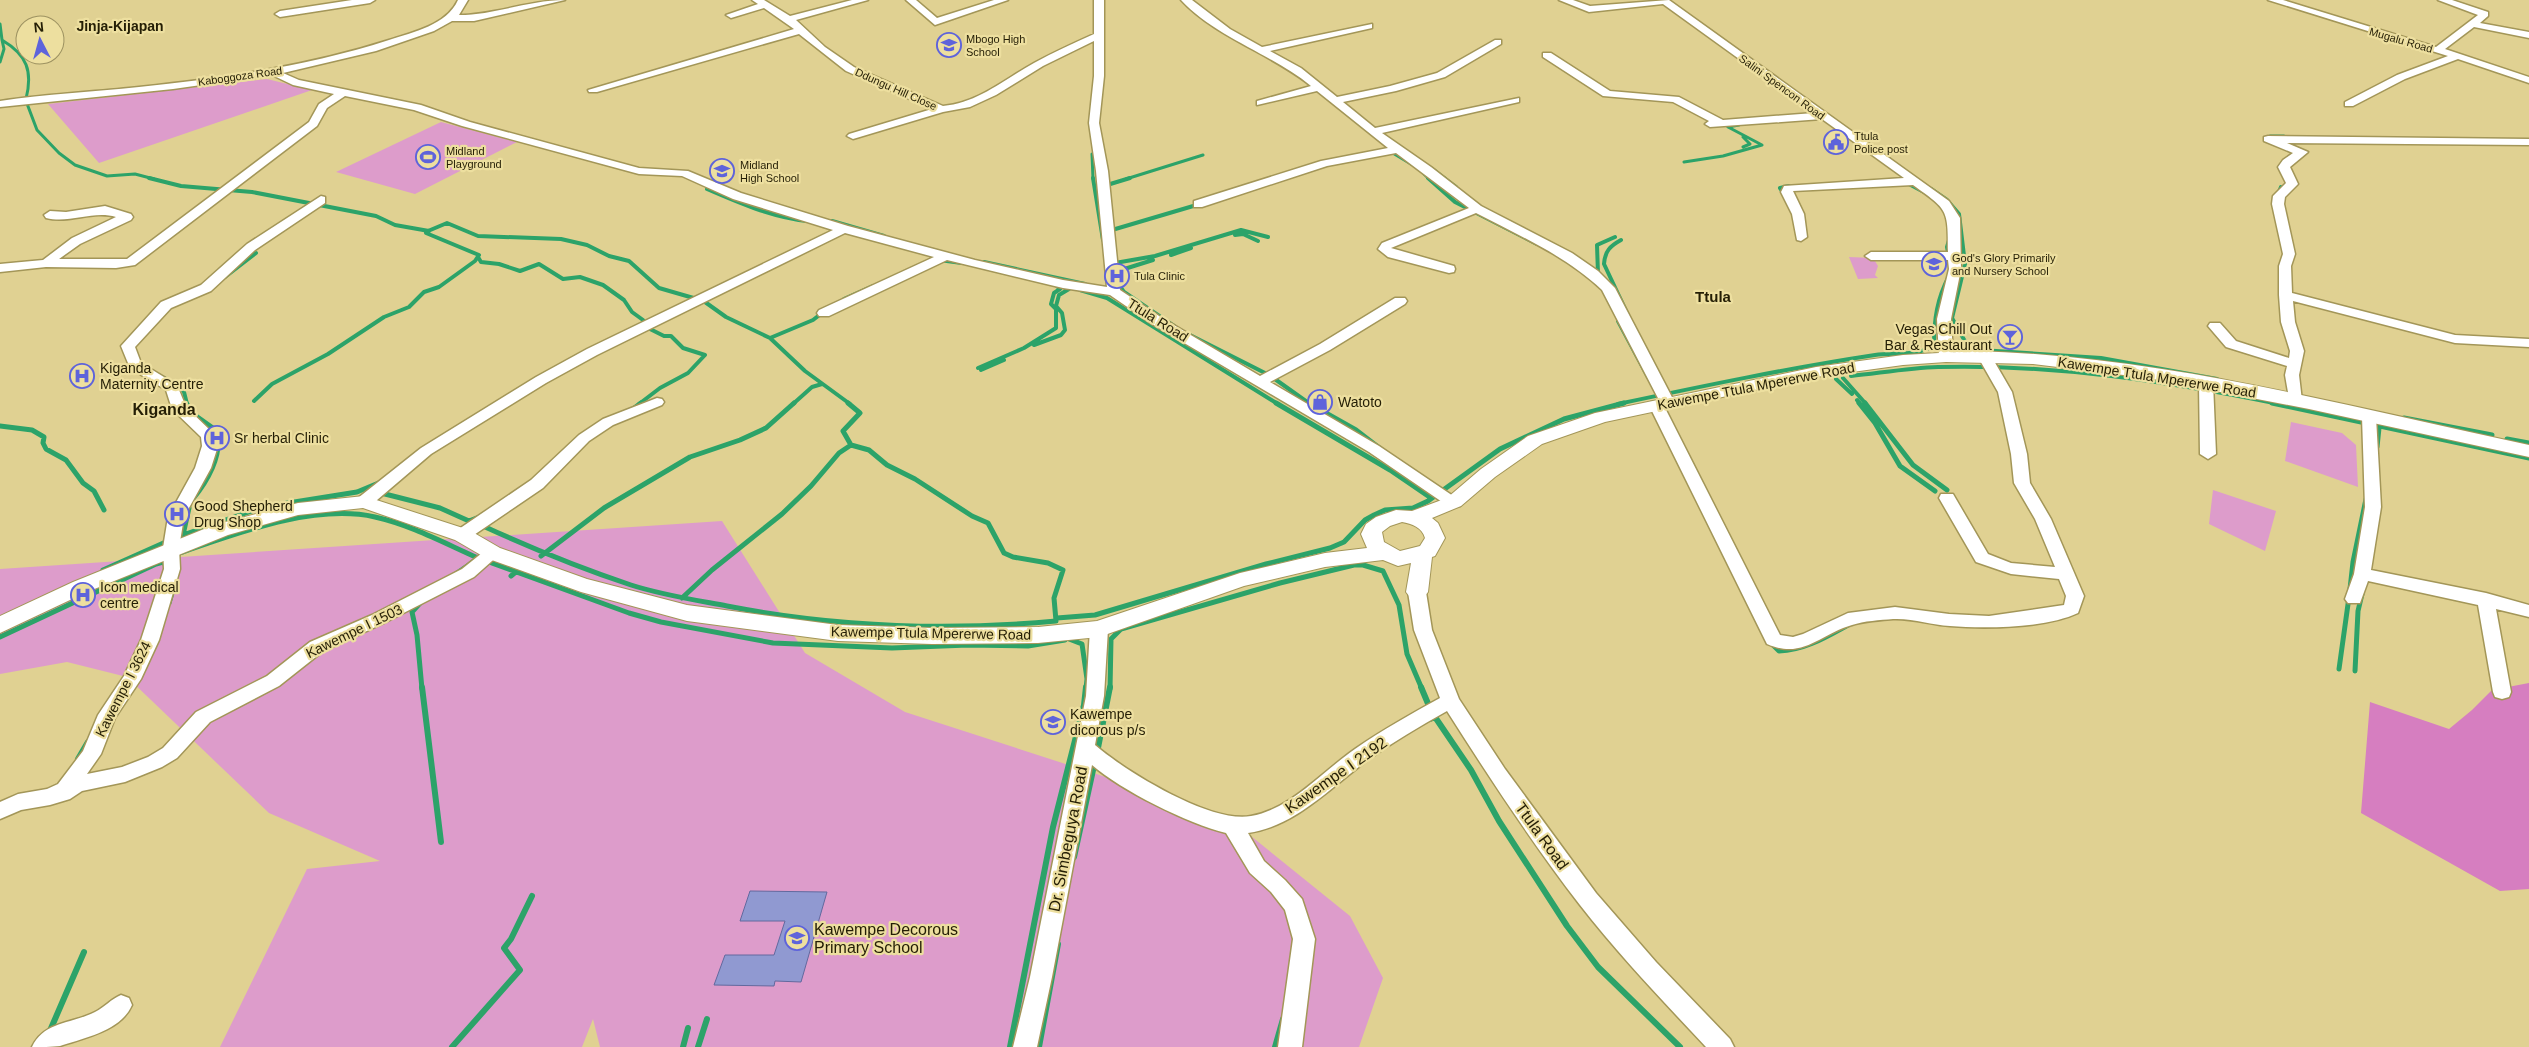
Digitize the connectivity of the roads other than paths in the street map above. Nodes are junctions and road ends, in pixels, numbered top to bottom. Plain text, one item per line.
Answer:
1 (370, 0) edge
2 (464, 0) edge
3 (560, 0) edge
4 (863, 0) edge
5 (911, 0) edge
6 (1003, 0) edge
7 (1099, 0) edge
8 (1186, 0) edge
9 (1564, 0) edge
10 (2272, 0) edge
11 (2443, 0) edge
12 (1664, 1) edge
13 (761, 3) edge
14 (280, 14) dead end
15 (731, 15) dead end
16 (450, 18) junction
17 (789, 19) junction
18 (2471, 24) junction
19 (1369, 26) dead end
20 (801, 30) junction
21 (1099, 35) junction
22 (2529, 35) edge
23 (1498, 42) dead end
24 (1261, 50) junction
25 (2438, 50) junction
26 (1546, 55) dead end
27 (2458, 56) junction
28 (276, 72) junction
29 (2529, 80) edge
30 (1320, 87) junction
31 (593, 90) dead end
32 (342, 93) junction
33 (1515, 100) dead end
34 (1335, 101) junction
35 (0, 104) edge
36 (1261, 104) dead end
37 (2349, 104) dead end
38 (942, 109) junction
39 (1822, 116) junction
40 (1720, 123) junction
41 (1705, 125) dead end
42 (1372, 132) junction
43 (853, 136) dead end
44 (2529, 142) edge
45 (1398, 149) junction
46 (1915, 181) junction
47 (316, 203) dead end
48 (1198, 204) dead end
49 (1477, 209) junction
50 (50, 215) dead end
51 (844, 229) junction
52 (1800, 236) dead end
53 (946, 256) junction
54 (1870, 256) dead end
55 (1954, 256) junction
56 (46, 263) junction
57 (0, 268) edge
58 (1449, 268) dead end
59 (1114, 292) junction
60 (2286, 295) junction
61 (1400, 301) dead end
62 (824, 313) dead end
63 (2215, 326) dead end
64 (2529, 343) edge
65 (1946, 357) junction
66 (1986, 357) junction
67 (2294, 364) junction
68 (1258, 382) junction
69 (2206, 383) junction
70 (2295, 401) junction
71 (657, 402) dead end
72 (1662, 404) junction
73 (2369, 416) junction
74 (2529, 450) edge
75 (2208, 454) dead end
76 (1946, 498) dead end
77 (364, 502) junction
78 (1452, 502) junction
79 (1414, 518) junction
80 (1432, 529) junction
81 (462, 535) junction
82 (1372, 535) junction
83 (171, 548) junction
84 (493, 553) junction
85 (1422, 554) junction
86 (1392, 556) junction
87 (1325, 560) junction
88 (2067, 574) junction
89 (2362, 574) junction
90 (1417, 592) junction
91 (2354, 599) dead end
92 (2486, 599) junction
93 (2529, 611) edge
94 (0, 625) edge
95 (1099, 629) junction
96 (2502, 692) dead end
97 (1450, 701) junction
98 (1085, 748) junction
99 (63, 792) junction
100 (0, 811) edge
101 (1233, 826) junction
102 (121, 1005) dead end
103 (44, 1047) edge
104 (1025, 1047) edge
105 (1290, 1047) edge
106 (1722, 1047) edge

1 - 14 street
2 - 16 street, Kaboggoza Road
3 - 16 street
4 - 17 street
5 - 6 street
7 - 21 street, Ttula Road
8 - 24 street
9 - 12 street
10 - 25 street, Mugalu Road
11 - 18 street
12 - 39 street, Salini Spencon Road
13 - 15 street
13 - 17 street, Ddungu Hill Close
16 - 28 street, Kaboggoza Road
17 - 20 street, Ddungu Hill Close
18 - 22 street
18 - 25 street
19 - 24 street
20 - 31 street
20 - 38 street, Ddungu Hill Close
21 - 38 street, Ddungu Hill Close
21 - 59 street, Ttula Road
23 - 34 street
24 - 30 street
25 - 27 street, Mugalu Road
26 - 40 street
27 - 29 street, Mugalu Road
27 - 37 street
28 - 32 street
28 - 35 street, Kaboggoza Road
30 - 34 street
30 - 36 street
32 - 51 street
32 - 56 street
33 - 42 street
34 - 42 street
38 - 43 street
39 - 40 street
39 - 46 street, Salini Spencon Road
40 - 41 street
42 - 45 street
44 - 60 street
45 - 48 street
45 - 49 street
46 - 52 street
46 - 55 street, Salini Spencon Road
47 - 83 street, Kawempe I 3624
49 - 58 street
49 - 72 street
50 - 56 street
51 - 53 street
51 - 77 street
53 - 59 street
53 - 62 street
54 - 55 street
55 - 65 street, Salini Spencon Road
56 - 57 street
59 - 68 street, Ttula Road
60 - 64 street
60 - 67 street
61 - 68 street
63 - 67 street
65 - 66 street, Kawempe Ttula Mpererwe Road
65 - 72 street, Kawempe Ttula Mpererwe Road
66 - 69 street, Kawempe Ttula Mpererwe Road
66 - 88 street
67 - 70 street
68 - 78 street, Ttula Road
69 - 70 street, Kawempe Ttula Mpererwe Road
69 - 75 street
70 - 73 street, Kawempe Ttula Mpererwe Road
71 - 81 street
72 - 78 street, Kawempe Ttula Mpererwe Road
72 - 88 street
73 - 74 street, Kawempe Ttula Mpererwe Road
73 - 89 street
76 - 88 street
77 - 81 street, Kawempe Ttula Mpererwe Road
77 - 83 street, Kawempe Ttula Mpererwe Road
78 - 79 street, Kawempe Ttula Mpererwe Road
78 - 80 street, Kawempe Ttula Mpererwe Road
79 - 80 street
79 - 82 street
80 - 85 street
81 - 84 street, Kawempe Ttula Mpererwe Road
82 - 86 street
82 - 87 street, Kawempe Ttula Mpererwe Road
83 - 94 street, Kawempe Ttula Mpererwe Road
83 - 99 street, Kawempe I 3624
84 - 95 street, Kawempe Ttula Mpererwe Road
84 - 99 street, Kawempe I 1503
85 - 86 street
85 - 90 street, Ttula Road
86 - 87 street, Kawempe Ttula Mpererwe Road
86 - 90 street, Ttula Road
87 - 95 street, Kawempe Ttula Mpererwe Road
89 - 91 street
89 - 92 street
90 - 97 street, Ttula Road
92 - 93 street
92 - 96 street
95 - 98 street, Dr. Simbeguya Road
97 - 101 street, Kawempe I 2192
97 - 106 street, Ttula Road
98 - 101 street, Kawempe I 2192
98 - 104 street, Dr. Simbeguya Road
99 - 100 street, Kawempe I 1503
101 - 105 street
102 - 103 street

